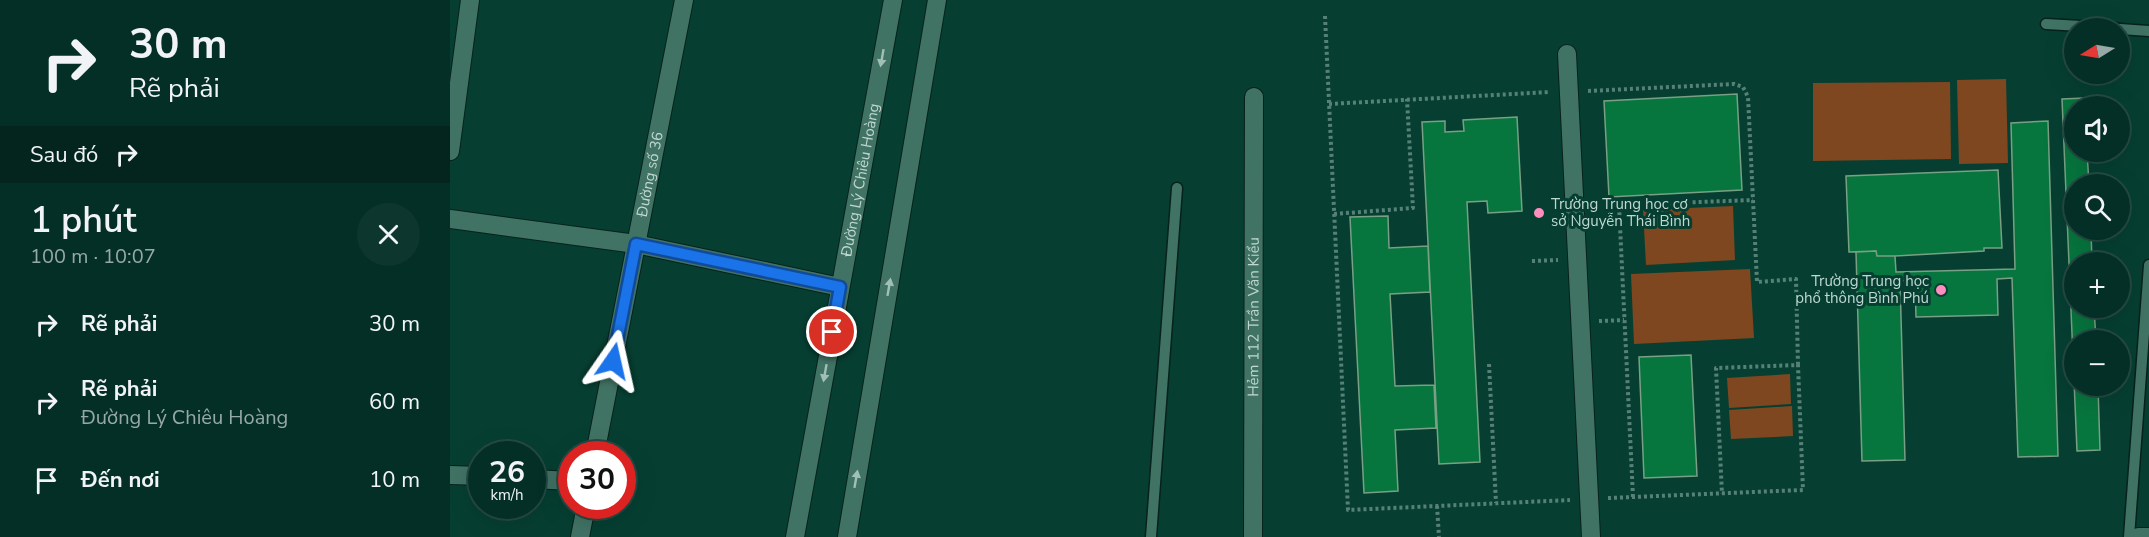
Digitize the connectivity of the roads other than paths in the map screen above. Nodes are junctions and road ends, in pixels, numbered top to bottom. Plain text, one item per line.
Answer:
1 (470, 0) edge
2 (684, 0) edge
3 (893, 0) edge
4 (937, 0) edge
5 (2046, 24) dead end
6 (2064, 25) edge
7 (2130, 30) edge
8 (2149, 31) edge
9 (1567, 54) dead end
10 (1254, 97) dead end
11 (450, 144) edge
12 (1177, 188) dead end
13 (450, 219) edge
14 (636, 244) junction
15 (2149, 265) edge
16 (840, 287) junction
17 (598, 441) edge
18 (450, 475) edge
19 (468, 476) edge
20 (582, 519) edge
21 (579, 537) edge
22 (795, 537) edge
23 (847, 537) edge
24 (1150, 537) edge
25 (1252, 537) edge
26 (1591, 537) edge
27 (2129, 537) edge
28 (2138, 537) edge
29 (2149, 537) edge

1 - 11 street
2 - 14 street, Đường số 36
3 -> 16 street, Đường Lý Chiêu Hoàng
23 -> 4 street
5 - 6 lane
7 - 8 lane
9 - 26 street
10 - 25 street, Hẻm 112 Trần Văn Kiểu
12 - 24 lane
13 - 14 street
14 - 16 street
14 - 17 street, Đường số 36
15 - 27 lane
16 -> 22 street, Đường Lý Chiêu Hoàng
18 - 19 street
20 - 21 street
28 - 29 street

